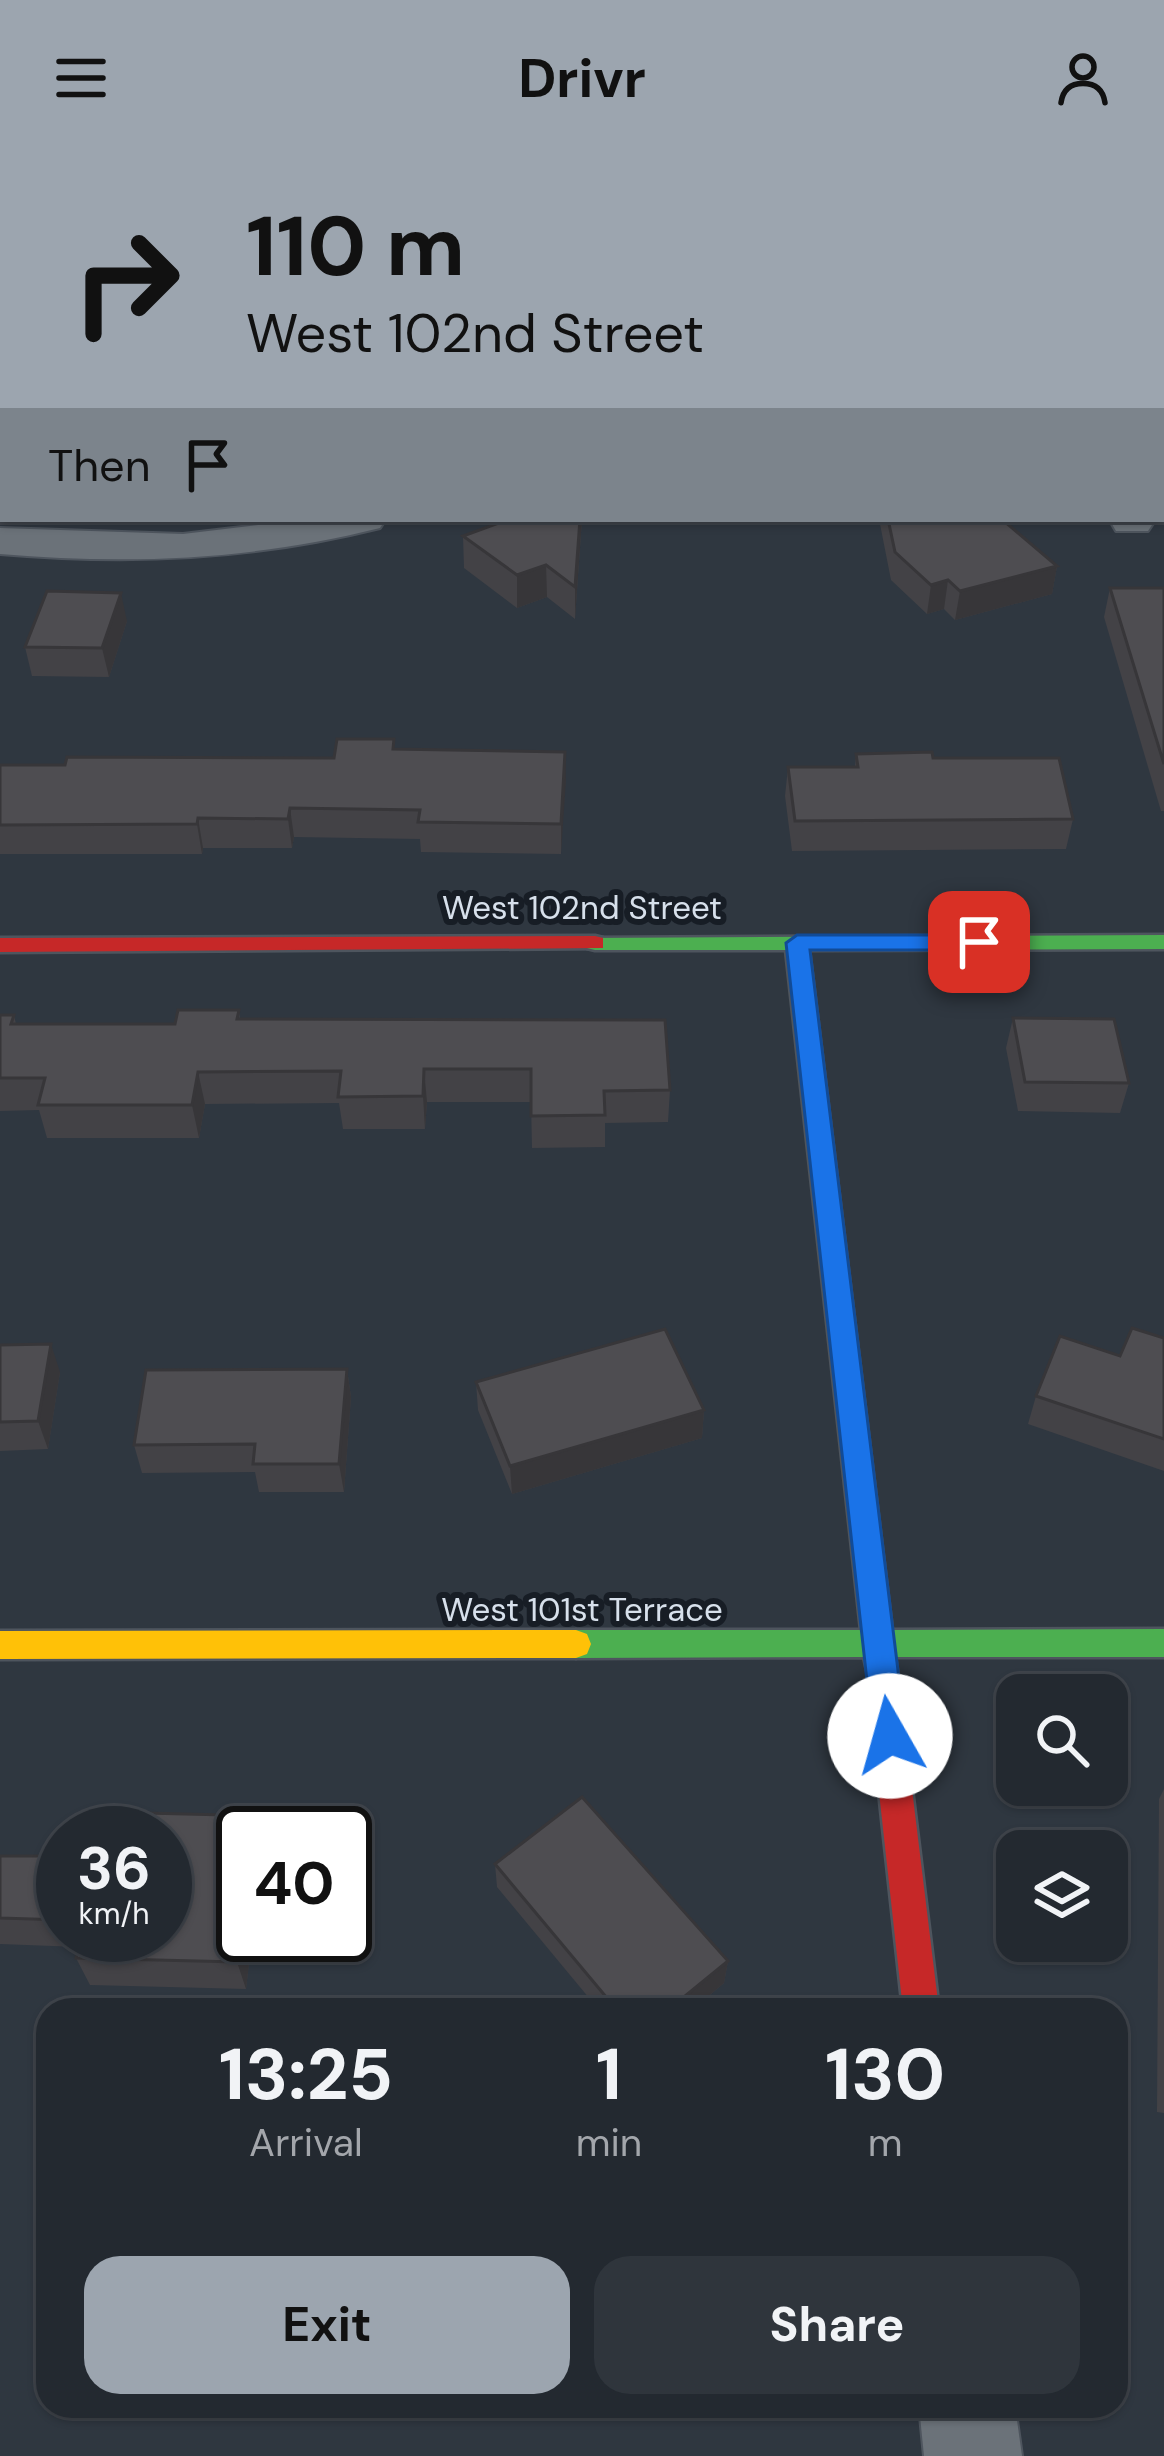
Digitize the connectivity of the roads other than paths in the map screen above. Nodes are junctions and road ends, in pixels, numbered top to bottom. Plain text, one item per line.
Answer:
1 (352, 522) edge
2 (0, 541) edge
3 (1164, 942) edge
4 (797, 943) junction
5 (0, 945) edge
6 (1164, 1643) edge
7 (879, 1645) junction
8 (0, 1646) edge
9 (920, 1998) edge
10 (968, 2418) edge
11 (973, 2456) edge

1 - 2 street
3 - 4 street, West 102nd Street
4 - 5 street, West 102nd Street
4 - 7 street
6 - 7 street, West 101st Terrace
7 - 8 street, West 101st Terrace
7 - 9 street
10 - 11 street

